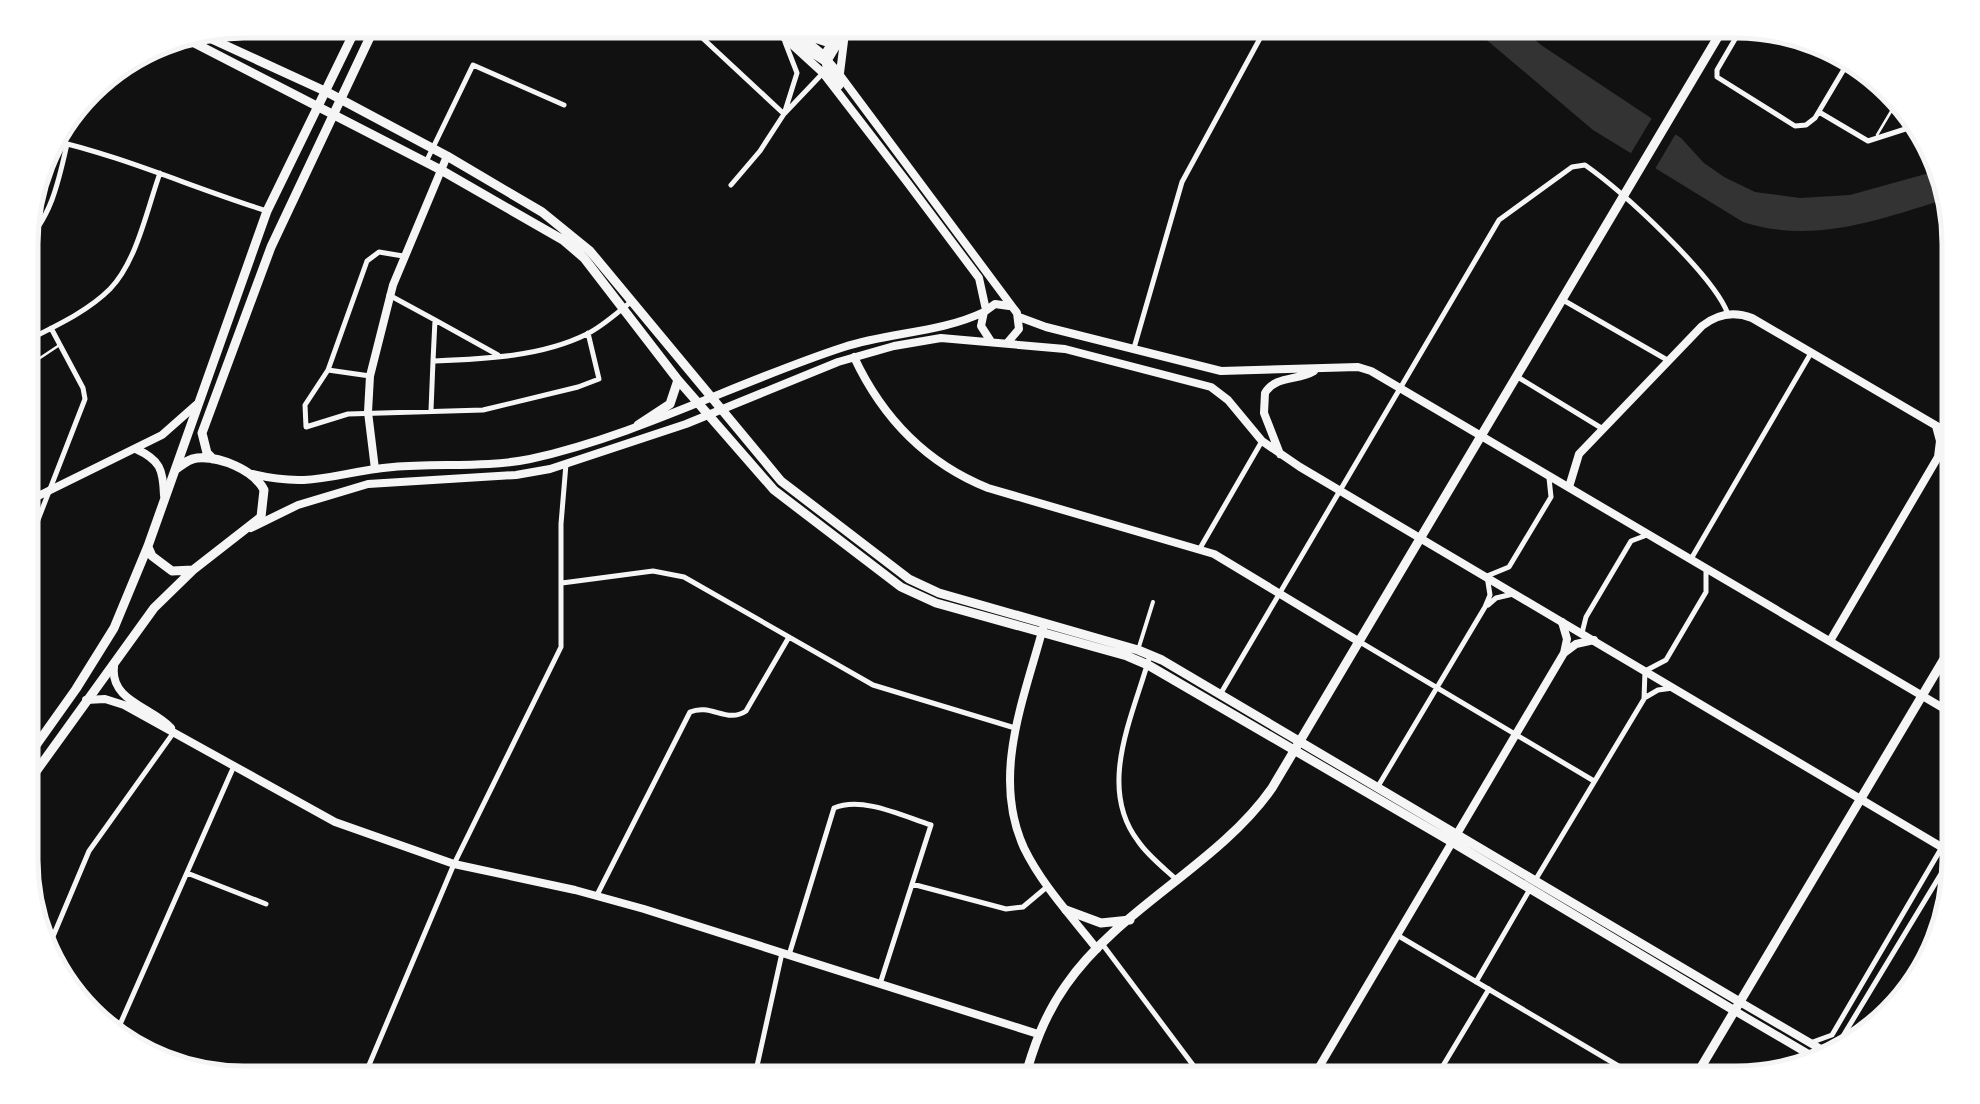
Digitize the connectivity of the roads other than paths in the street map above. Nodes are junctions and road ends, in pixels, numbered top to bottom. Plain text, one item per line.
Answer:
1 (352, 38) edge
2 (370, 38) edge
3 (702, 38) edge
4 (783, 38) edge
5 (786, 38) edge
6 (790, 38) edge
7 (802, 38) edge
8 (812, 38) edge
9 (836, 38) edge
10 (841, 38) edge
11 (844, 38) edge
12 (1260, 38) edge
13 (1717, 38) edge
14 (1736, 38) edge
15 (214, 40) edge
16 (194, 43) edge
17 (832, 44) junction
18 (825, 58) junction
19 (1845, 68) edge
20 (336, 72) junction
21 (822, 73) junction
22 (840, 74) junction
23 (352, 76) junction
24 (307, 82) junction
25 (327, 92) junction
26 (297, 96) junction
27 (342, 99) junction
28 (564, 105) dead end
29 (319, 108) junction
30 (849, 108) junction
31 (1892, 110) edge
32 (364, 111) junction
33 (1818, 112) junction
34 (784, 114) junction
35 (334, 115) junction
36 (355, 126) junction
37 (1908, 129) edge
38 (308, 131) junction
39 (324, 134) junction
40 (1874, 141) junction
41 (64, 143) edge
42 (67, 144) junction
43 (432, 148) junction
44 (447, 156) junction
45 (426, 162) junction
46 (441, 170) junction
47 (160, 173) junction
48 (731, 185) dead end
49 (1626, 192) junction
50 (268, 211) junction
51 (39, 228) edge
52 (961, 245) junction
53 (403, 256) junction
54 (390, 295) junction
55 (1561, 299) junction
56 (628, 304) junction
57 (1011, 306) junction
58 (985, 311) junction
59 (1728, 314) junction
60 (1019, 317) junction
61 (435, 320) junction
62 (51, 328) junction
63 (588, 333) junction
64 (38, 335) edge
65 (994, 342) junction
66 (1008, 342) junction
67 (60, 346) junction
68 (1134, 348) junction
69 (1811, 353) junction
70 (500, 356) junction
71 (854, 357) junction
72 (38, 360) edge
73 (433, 361) junction
74 (1669, 361) junction
75 (328, 370) junction
76 (1315, 370) junction
77 (370, 376) junction
78 (1515, 376) junction
79 (678, 380) junction
80 (1401, 388) junction
81 (712, 398) junction
82 (698, 404) junction
83 (196, 405) junction
84 (722, 408) junction
85 (431, 410) junction
86 (368, 412) junction
87 (708, 415) junction
88 (1936, 425) junction
89 (638, 426) junction
90 (1603, 428) junction
91 (1942, 428) edge
92 (1480, 434) junction
93 (1262, 442) junction
94 (136, 449) junction
95 (1280, 454) junction
96 (1942, 455) edge
97 (1938, 457) junction
98 (213, 459) junction
99 (566, 464) junction
100 (375, 469) junction
101 (172, 472) junction
102 (252, 474) junction
103 (1548, 475) junction
104 (1569, 487) junction
105 (47, 492) junction
106 (1340, 492) junction
107 (38, 496) edge
108 (164, 496) junction
109 (38, 517) edge
110 (248, 530) junction
111 (1649, 534) junction
112 (1419, 537) junction
113 (148, 546) junction
114 (1199, 550) junction
115 (872, 559) junction
116 (1692, 559) junction
117 (1705, 568) junction
118 (193, 570) junction
119 (1487, 576) junction
120 (562, 583) junction
121 (1280, 593) junction
122 (1516, 594) junction
123 (1154, 602) dead end
124 (1486, 608) junction
125 (1562, 622) junction
126 (1043, 628) junction
127 (1582, 634) junction
128 (789, 637) junction
129 (1594, 640) junction
130 (1358, 641) junction
131 (1830, 642) junction
132 (1138, 650) junction
133 (1564, 653) junction
134 (118, 656) junction
135 (1149, 660) junction
136 (1942, 662) edge
137 (1644, 671) junction
138 (1437, 688) junction
139 (1673, 688) junction
140 (1220, 694) junction
141 (1922, 695) junction
142 (1644, 698) junction
143 (86, 700) junction
144 (1942, 707) edge
145 (1015, 728) junction
146 (174, 732) junction
147 (1516, 734) junction
148 (38, 742) edge
149 (1297, 745) junction
150 (234, 766) junction
151 (38, 768) edge
152 (1594, 781) junction
153 (1375, 791) junction
154 (1860, 799) junction
155 (1455, 838) junction
156 (1942, 847) joint
157 (454, 864) junction
158 (186, 873) junction
159 (1941, 879) edge
160 (1176, 880) junction
161 (912, 884) junction
162 (1533, 884) junction
163 (1048, 886) junction
164 (597, 895) junction
165 (266, 904) dead end
166 (1066, 910) junction
167 (1130, 920) junction
168 (1397, 936) junction
169 (53, 938) edge
170 (1100, 947) junction
171 (785, 954) junction
172 (1476, 982) junction
173 (880, 984) junction
174 (1488, 989) junction
175 (1737, 1007) junction
176 (120, 1025) edge
177 (1038, 1034) junction
178 (1842, 1038) edge
179 (1810, 1043) junction
180 (1819, 1049) edge
181 (1817, 1050) edge
182 (369, 1066) edge
183 (757, 1066) edge
184 (1028, 1066) edge
185 (1193, 1066) edge
186 (1320, 1066) edge
187 (1443, 1066) edge
188 (1619, 1066) edge
189 (1702, 1066) edge

1 - 20 main road
2 - 23 main road
3 - 34 street
4 - 34 street
5 - 21 main road
6 - 18 main road
7 - 18 main road
8 - 17 main road
9 - 17 main road
10 - 18 main road
11 - 22 main road
12 - 68 street
13 - 49 main road
14 - 33 street
15 - 24 main road
16 - 26 main road
17 - 18 main road
18 - 22 main road
18 - 30 main road
19 - 33 street
20 - 24 main road
20 - 25 main road
21 - 30 main road
21 - 34 street
22 - 52 main road
23 - 27 main road
23 - 32 main road
24 - 25 main road
25 - 27 main road
25 - 29 main road
26 - 29 main road
26 - 38 main road
27 - 32 main road
27 - 35 main road
28 - 43 street
29 - 35 main road
29 - 38 main road
30 - 52 main road
31 - 40 lane
32 - 43 main road
33 - 40 street
34 - 48 street
35 - 36 main road
35 - 39 main road
36 - 39 main road
36 - 45 main road
37 - 40 street
38 - 50 main road
39 - 98 main road
41 - 42 street
42 - 47 street
42 - 51 street
43 - 44 main road
43 - 45 street
44 - 46 main road
44 - 56 main road
45 - 46 main road
46 - 53 main road
46 - 56 main road
47 - 50 street
47 - 62 street
49 - 55 main road
49 - 59 street
49 - 80 street
50 - 83 main road
52 - 57 main road
52 - 58 main road
53 - 54 main road
53 - 75 street
54 - 61 street
54 - 77 main road
55 - 74 street
55 - 78 main road
56 - 63 street
56 - 79 main road
56 - 81 main road
57 - 58 main road
57 - 60 main road
58 - 65 main road
58 - 81 main road
59 - 69 main road
59 - 74 main road
60 - 66 main road
60 - 68 main road
61 - 70 street
61 - 73 street
62 - 64 street
62 - 67 street
63 - 70 street
63 - 85 street
65 - 66 main road
65 - 71 main road
66 - 93 main road
67 - 72 lane
67 - 105 street
68 - 76 main road
69 - 88 main road
69 - 116 street
70 - 73 street
71 - 84 main road
71 - 114 main road
73 - 85 street
74 - 90 main road
75 - 77 street
75 - 86 street
76 - 80 main road
76 - 95 main road
77 - 86 main road
78 - 90 street
78 - 92 main road
79 - 82 main road
79 - 89 main road
80 - 92 main road
80 - 106 street
81 - 82 main road
81 - 84 main road
82 - 84 main road
82 - 87 main road
82 - 89 main road
83 - 94 main road
83 - 101 main road
84 - 87 main road
84 - 115 main road
85 - 86 street
86 - 100 main road
87 - 99 main road
87 - 115 main road
88 - 91 main road
88 - 97 main road
89 - 100 main road
90 - 104 main road
92 - 103 main road
92 - 112 main road
93 - 95 main road
93 - 114 street
94 - 105 main road
94 - 108 main road
95 - 106 main road
96 - 97 main road
97 - 131 main road
98 - 101 main road
98 - 102 main road
99 - 110 main road
99 - 120 street
100 - 102 main road
101 - 108 main road
102 - 110 main road
103 - 104 main road
103 - 119 street
104 - 111 main road
105 - 107 main road
105 - 109 street
106 - 112 main road
106 - 121 street
108 - 113 main road
110 - 118 main road
111 - 116 main road
111 - 127 street
112 - 119 main road
112 - 130 main road
113 - 118 main road
113 - 148 main road
114 - 121 main road
115 - 126 main road
116 - 117 main road
117 - 131 main road
117 - 137 street
118 - 134 main road
119 - 122 main road
119 - 124 street
120 - 128 street
120 - 157 street
121 - 130 main road
121 - 140 street
122 - 124 street
122 - 125 main road
123 - 132 street
124 - 138 street
125 - 127 main road
125 - 133 main road
126 - 132 main road
126 - 135 main road
126 - 145 main road
127 - 129 main road
128 - 145 street
128 - 164 street
129 - 133 main road
129 - 137 main road
130 - 138 street
130 - 149 main road
131 - 141 main road
132 - 135 main road
133 - 147 main road
134 - 143 main road
134 - 146 main road
135 - 140 main road
135 - 149 main road
135 - 160 street
136 - 141 main road
137 - 139 main road
137 - 142 street
138 - 147 street
138 - 153 street
139 - 142 street
139 - 154 main road
140 - 149 main road
141 - 144 main road
141 - 154 main road
142 - 152 street
143 - 146 main road
143 - 151 main road
145 - 163 main road
146 - 150 main road
146 - 169 street
147 - 152 street
147 - 155 main road
149 - 153 main road
149 - 160 main road
150 - 157 main road
150 - 158 street
152 - 162 street
153 - 155 main road
154 - 156 main road
154 - 175 main road
155 - 162 main road
155 - 168 main road
156 - 179 street
157 - 164 main road
157 - 182 street
158 - 165 street
158 - 176 street
159 - 178 street
160 - 167 main road
161 - 163 street
161 - 171 street
161 - 173 street
162 - 172 street
162 - 175 main road
163 - 166 main road
164 - 171 main road
166 - 167 main road
166 - 170 main road
167 - 170 main road
168 - 172 street
168 - 186 main road
170 - 177 main road
170 - 185 street
171 - 173 main road
171 - 183 street
172 - 174 street
173 - 177 main road
174 - 187 street
174 - 188 street
175 - 179 main road
175 - 181 main road
175 - 189 main road
177 - 184 main road
179 - 180 main road

